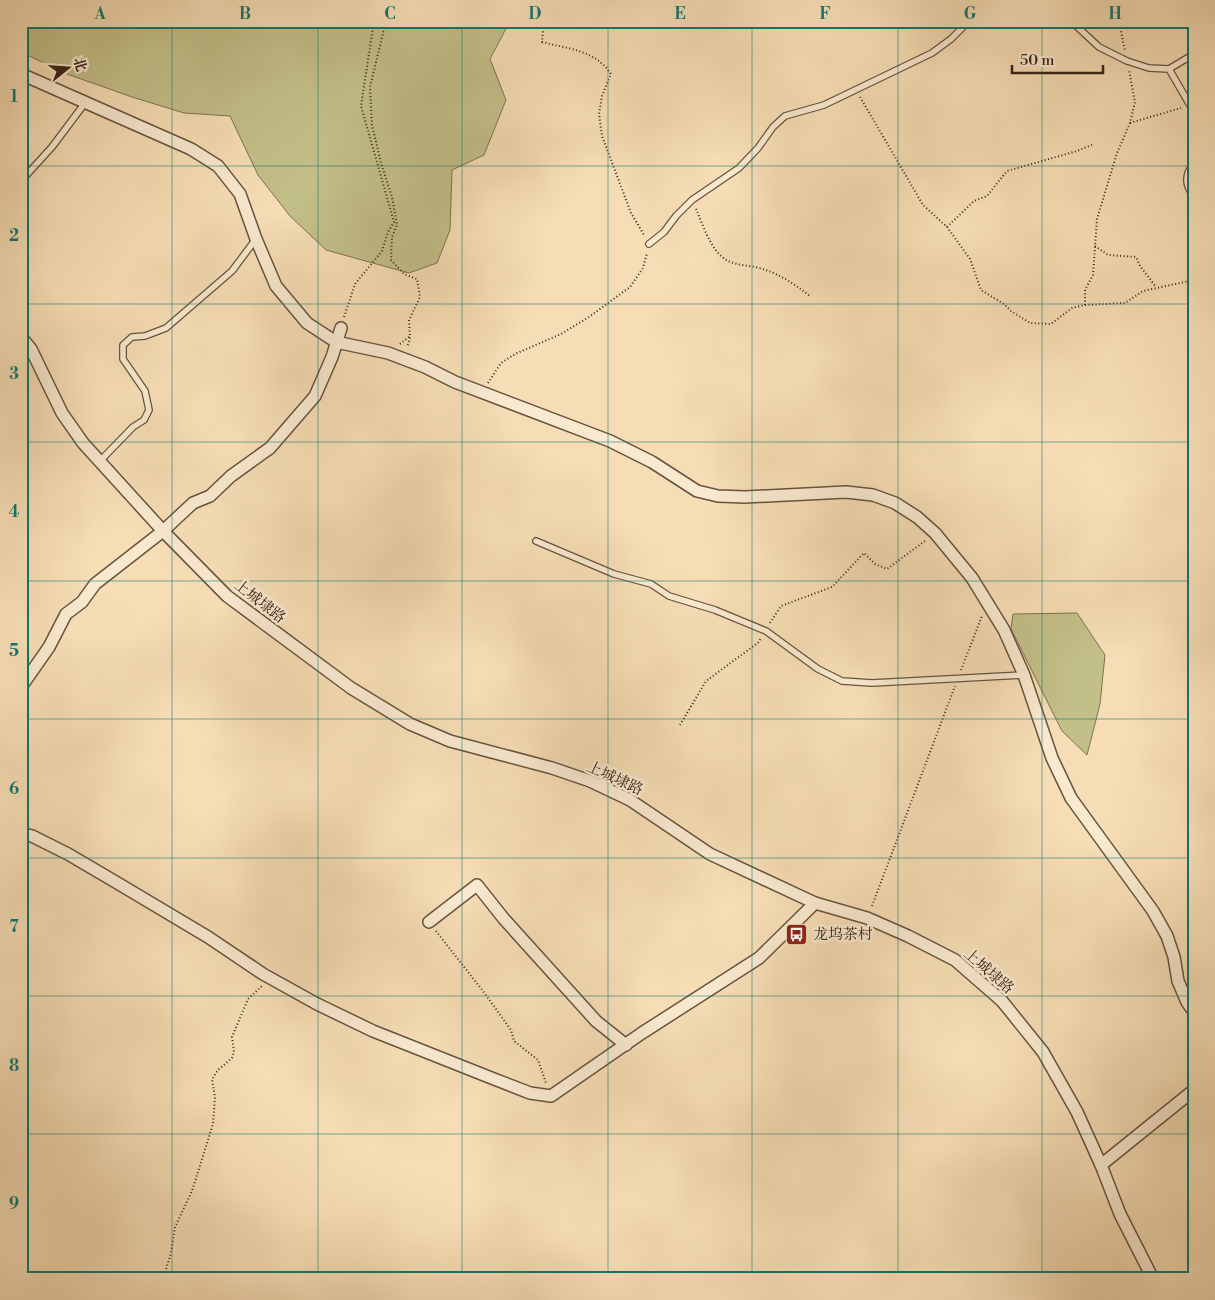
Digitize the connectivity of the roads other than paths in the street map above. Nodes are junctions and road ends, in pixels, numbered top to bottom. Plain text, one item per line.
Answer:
1 (969, 21) edge
2 (1071, 21) edge
3 (1194, 54) edge
4 (1169, 69) junction
5 (21, 74) edge
6 (85, 103) junction
7 (1194, 112) edge
8 (1194, 163) edge
9 (21, 181) edge
10 (1194, 197) edge
11 (256, 239) junction
12 (649, 244) road end
13 (341, 328) road end
14 (21, 337) edge
15 (336, 342) junction
16 (100, 461) junction
17 (163, 531) junction
18 (536, 541) dead end
19 (1024, 675) junction
20 (21, 687) edge
21 (21, 833) edge
22 (815, 903) junction
23 (429, 922) road end
24 (1194, 1012) edge
25 (626, 1045) junction
26 (1194, 1090) edge
27 (1101, 1165) junction
28 (1153, 1279) edge

1 - 12 lane
2 - 4 lane
3 - 4 lane
4 - 7 lane
5 - 6 street
6 - 9 lane
6 - 11 street
8 - 10 lane
11 - 15 street
11 - 16 lane
13 - 15 street
14 - 16 street, 上城埭路
15 - 17 street
15 - 19 street
16 - 17 street, 上城埭路
17 - 20 street
17 - 22 street, 上城埭路
18 - 19 lane
19 - 24 street
21 - 25 street
22 - 25 street
22 - 27 street, 上城埭路
23 - 25 street
26 - 27 street
27 - 28 street, 上城埭路

